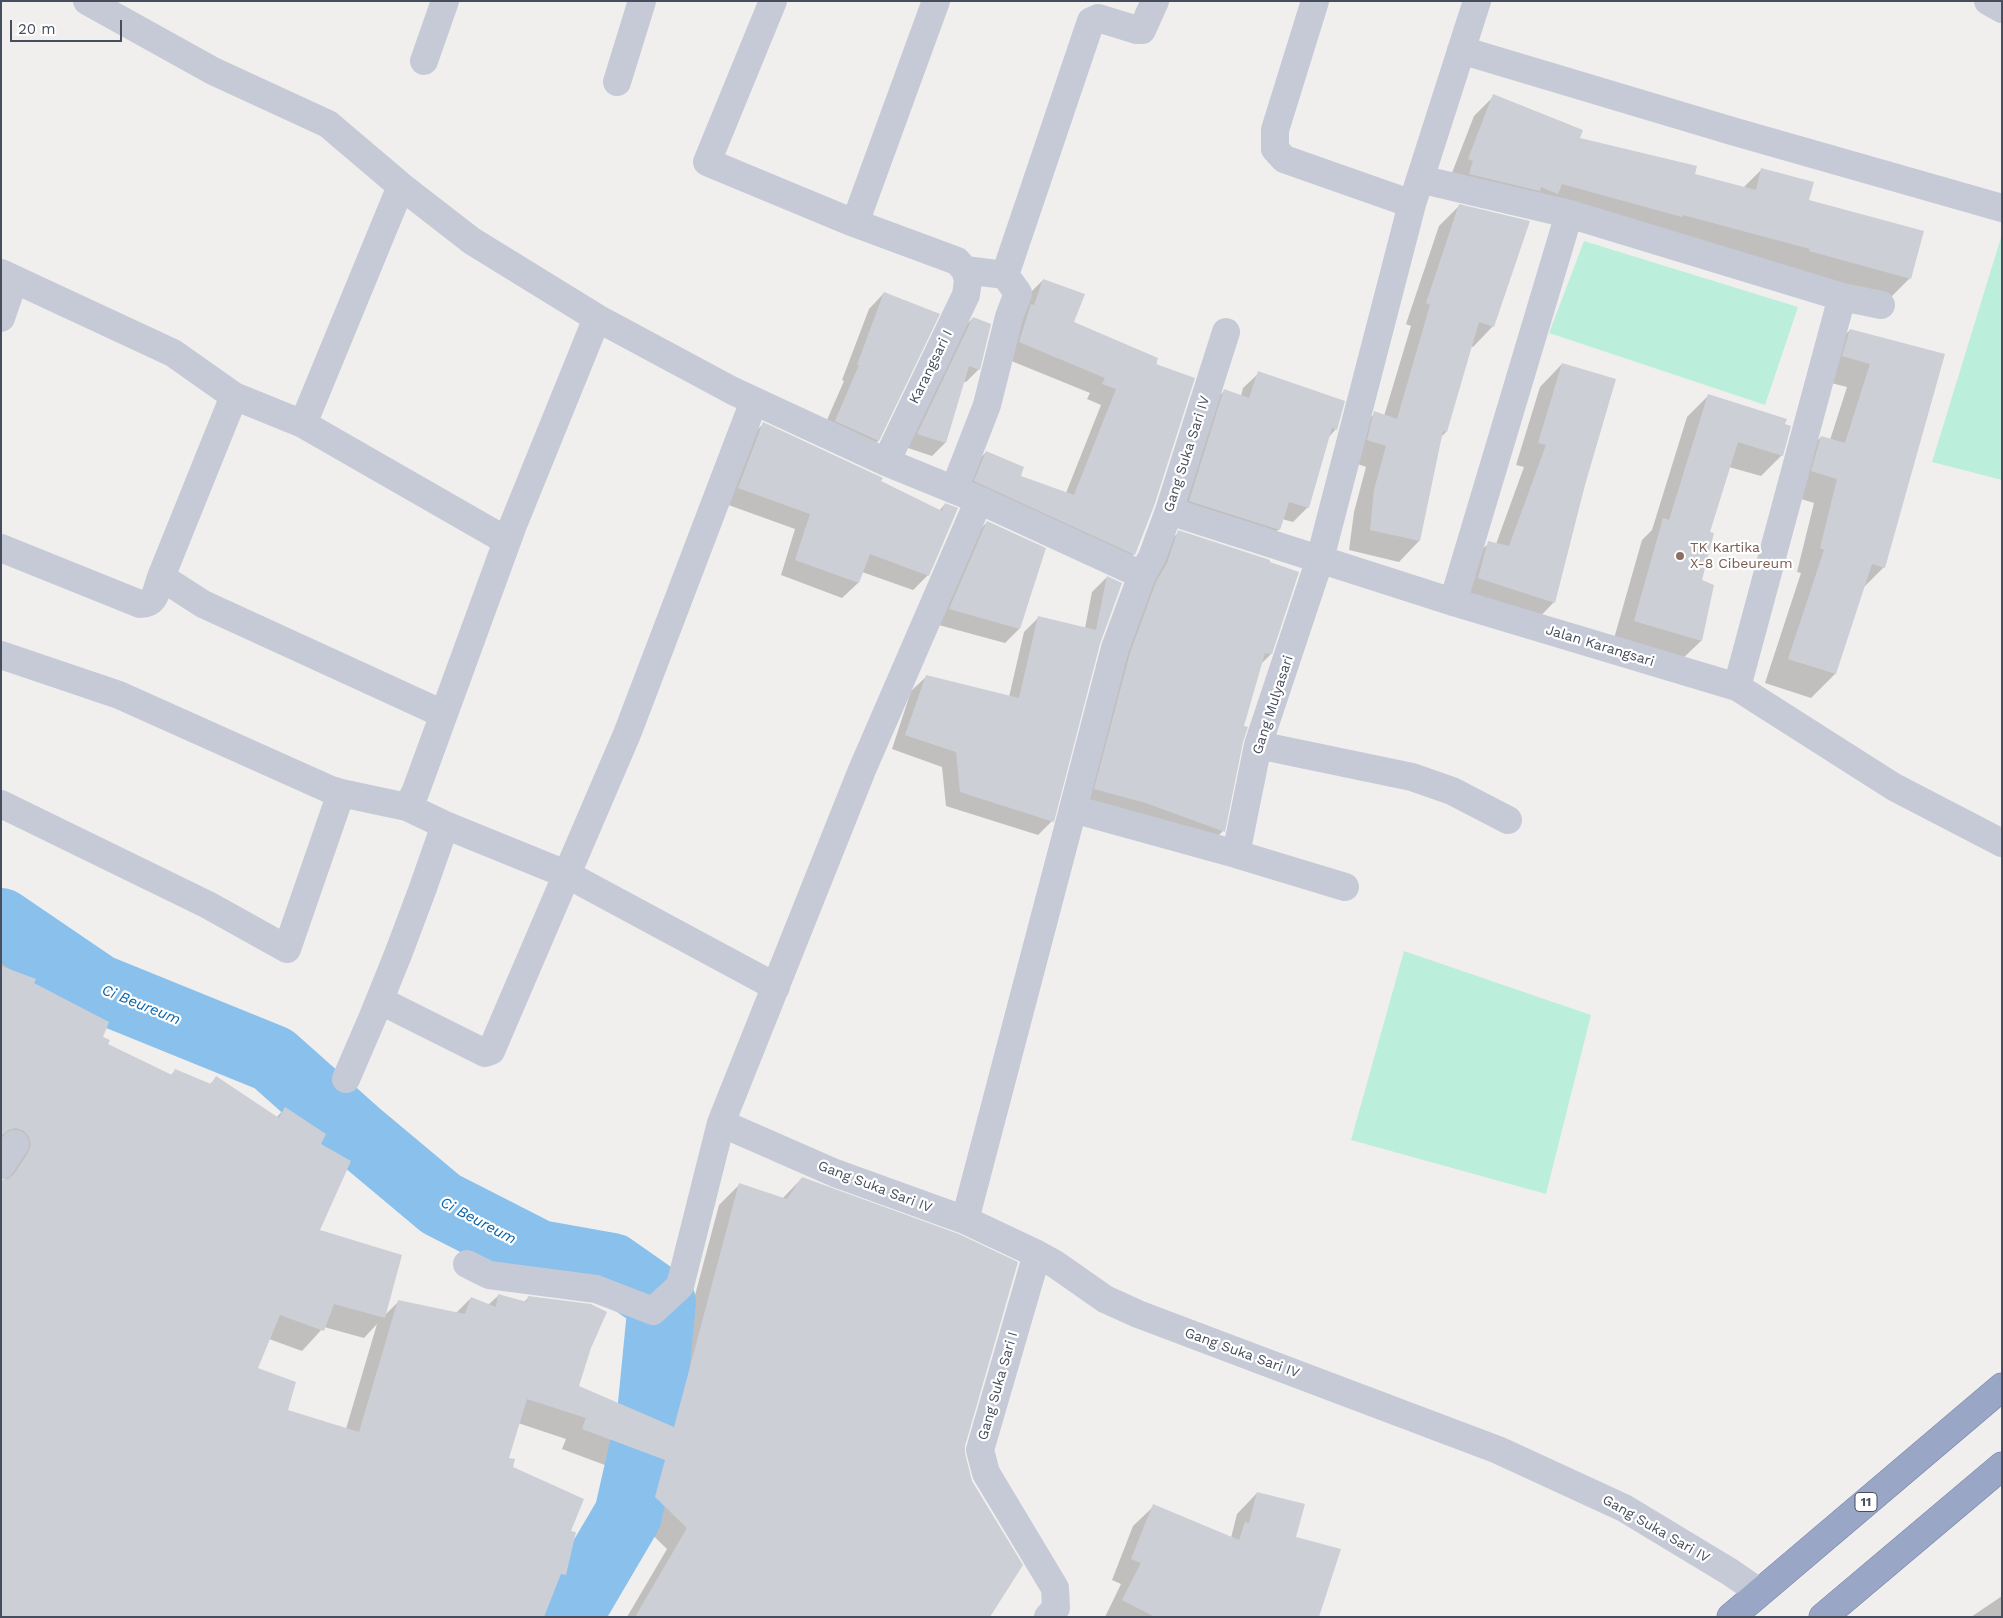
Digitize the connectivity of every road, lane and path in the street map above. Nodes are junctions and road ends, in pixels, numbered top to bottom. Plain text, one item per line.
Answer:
1 (87, 1) edge
2 (445, 1) edge
3 (642, 1) edge
4 (773, 1) edge
5 (936, 1) edge
6 (1155, 1) edge
7 (1315, 1) edge
8 (1477, 1) edge
9 (1988, 1) edge
10 (2002, 8) edge
11 (1461, 50) junction
12 (424, 60) dead end
13 (617, 82) dead end
14 (1428, 181) dead end
15 (401, 186) junction
16 (1412, 204) junction
17 (2002, 208) edge
18 (1569, 214) junction
19 (855, 222) junction
20 (965, 270) junction
21 (1005, 275) junction
22 (8, 277) edge
23 (1842, 297) junction
24 (1881, 305) dead end
25 (1, 318) edge
26 (597, 318) junction
27 (1226, 332) dead end
28 (234, 396) junction
29 (754, 401) junction
30 (303, 424) junction
31 (886, 462) junction
32 (966, 495) junction
33 (1169, 511) junction
34 (507, 540) junction
35 (1, 548) edge
36 (1320, 559) junction
37 (1142, 575) junction
38 (161, 577) junction
39 (1453, 602) junction
40 (1, 655) edge
41 (1737, 687) junction
42 (443, 714) junction
43 (1258, 745) junction
44 (341, 793) junction
45 (1, 804) edge
46 (407, 807) junction
47 (1073, 809) junction
48 (1508, 820) dead end
49 (445, 824) junction
50 (2002, 843) edge
51 (1236, 854) junction
52 (568, 875) junction
53 (1345, 887) dead end
54 (776, 987) junction
55 (381, 1001) junction
56 (346, 1079) dead end
57 (721, 1123) junction
58 (965, 1220) junction
59 (1036, 1254) junction
60 (466, 1264) dead end
61 (2002, 1387) edge
62 (2002, 1466) edge
63 (1759, 1592) junction
64 (1048, 1617) edge
65 (1731, 1617) edge
66 (1824, 1617) edge

1 - 15 street
2 - 12 street
3 - 13 street
4 - 19 street
5 - 19 street
6 - 21 street
7 - 16 street
8 - 11 street, Gang Mulyasari
9 - 10 street
11 - 16 street, Gang Mulyasari
11 - 17 street
14 - 18 street
15 - 26 street
15 - 30 street
16 - 36 street, Gang Mulyasari
18 - 23 street
18 - 39 street
19 - 20 street
20 - 21 street
20 - 31 street, Karangsari I
21 - 32 street
22 - 25 street
22 - 28 street
23 - 24 street
23 - 41 street
26 - 29 street
26 - 34 street
27 - 33 street, Gang Suka Sari IV
28 - 30 street
28 - 38 street
29 - 31 street
29 - 52 street
30 - 34 street
31 - 32 street
32 - 37 street
32 - 54 street
33 - 36 street, Jalan Karangsari
33 - 37 street, Gang Suka Sari IV
34 - 42 street
35 - 38 street
36 - 39 street, Jalan Karangsari
36 - 43 street, Gang Mulyasari
37 - 47 street, Gang Suka Sari IV
38 - 42 street
39 - 41 street, Jalan Karangsari
40 - 44 street
41 - 50 street, Jalan Karangsari
42 - 46 street
43 - 48 street
43 - 51 street, Gang Mulyasari
44 - 45 street
44 - 46 street
46 - 49 street
47 - 51 street
47 - 58 street, Gang Suka Sari IV
49 - 52 street
49 - 55 street
51 - 53 street
52 - 54 street
52 - 55 street
54 - 57 street
55 - 56 street
57 - 58 street, Gang Suka Sari IV
57 - 60 street
58 - 59 street, Gang Suka Sari IV
59 - 63 street, Gang Suka Sari IV
59 - 64 street, Gang Suka Sari I
61 - 63 highway, 11
62 - 66 highway
63 - 65 highway, 11

